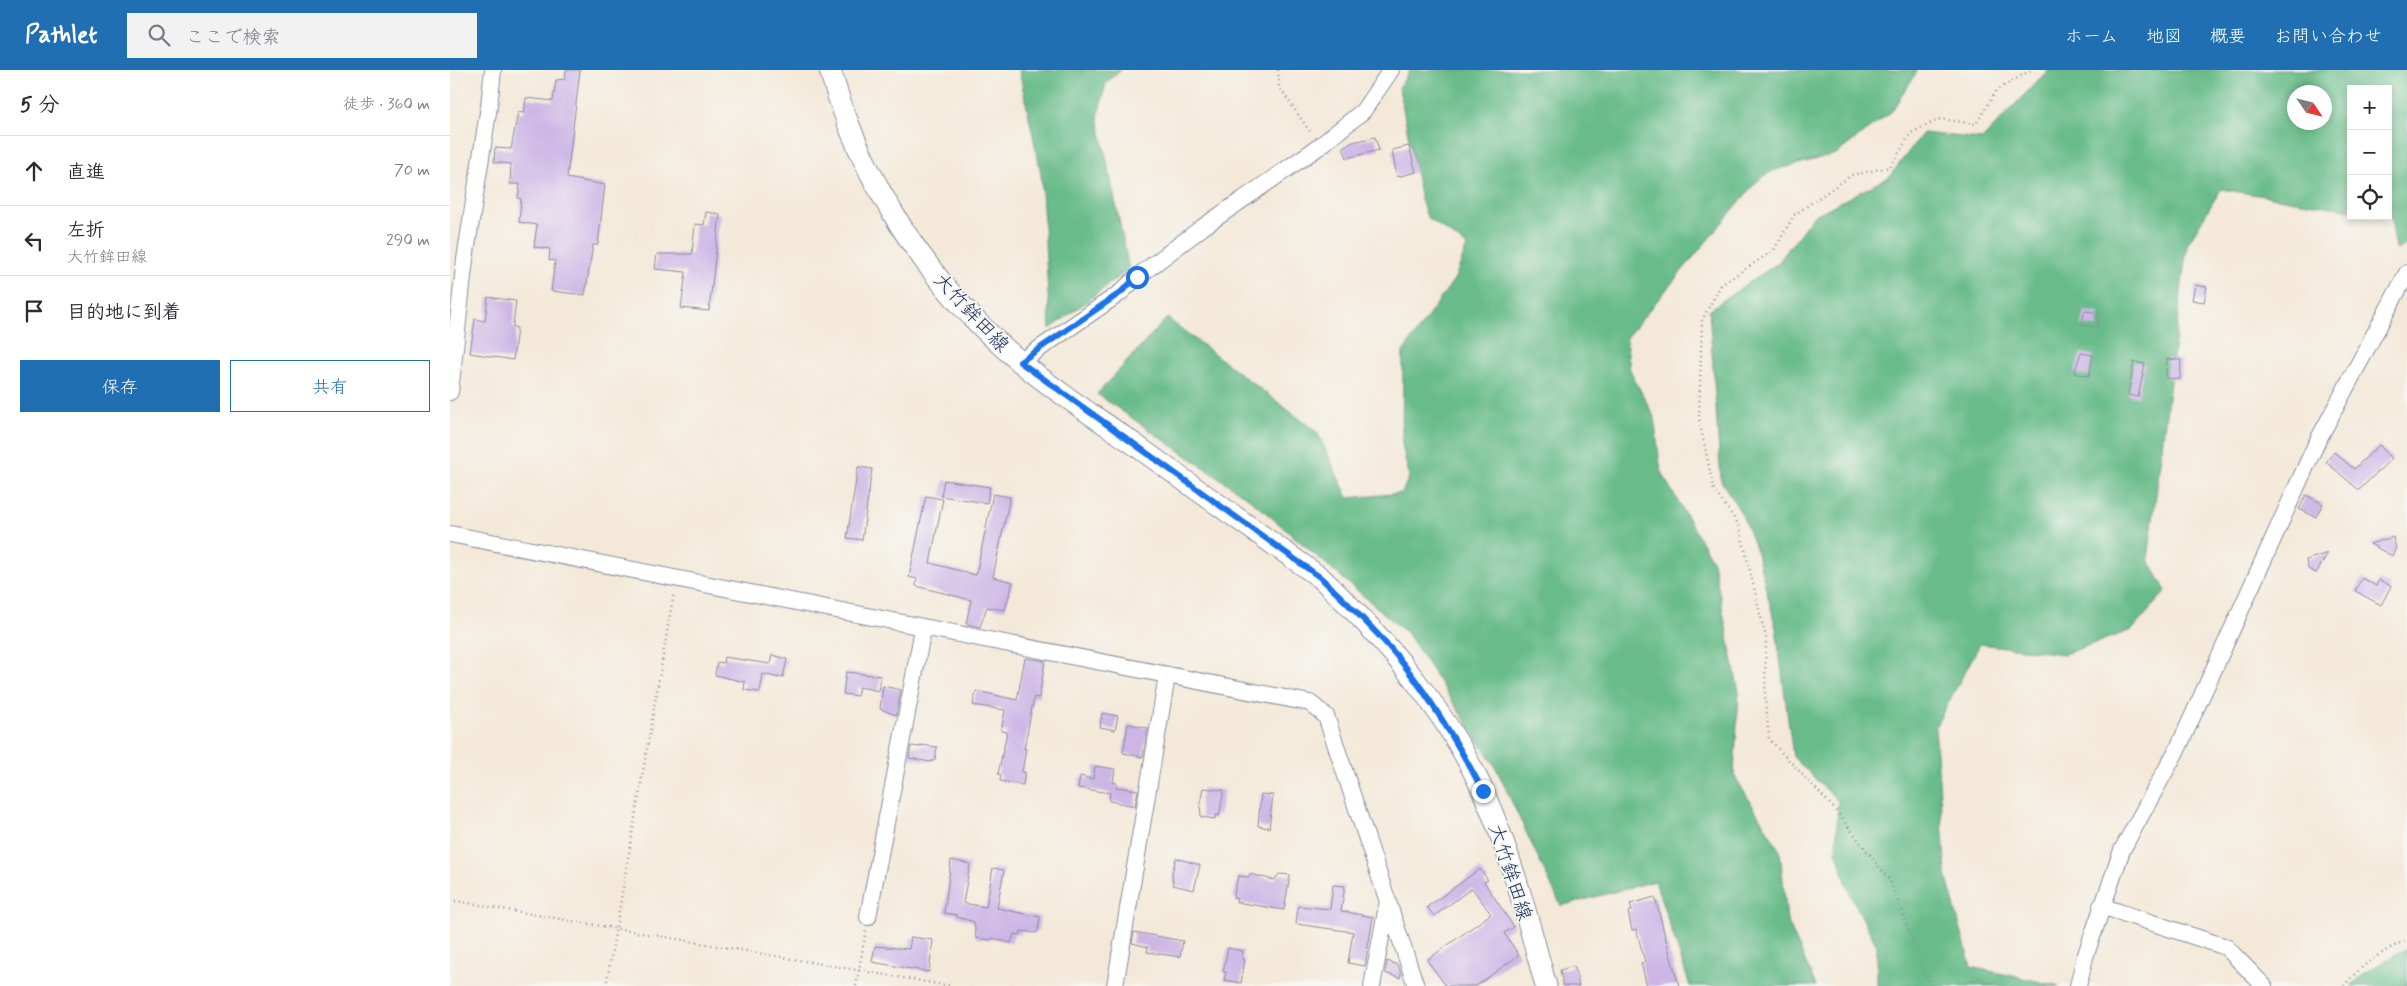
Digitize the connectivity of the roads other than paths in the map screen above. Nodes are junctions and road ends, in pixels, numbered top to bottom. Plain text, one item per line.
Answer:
1 (492, 70) edge
2 (830, 70) edge
3 (1392, 70) edge
4 (2407, 273) edge
5 (1020, 362) junction
6 (450, 392) edge
7 (450, 534) edge
8 (923, 629) junction
9 (1167, 676) junction
10 (1388, 903) junction
11 (2102, 906) junction
12 (868, 917) road end
13 (1115, 986) edge
14 (1372, 986) edge
15 (1416, 986) edge
16 (1546, 986) edge
17 (2078, 986) edge
18 (2264, 986) edge

1 - 6 street
2 - 5 main road, 大竹鉾田線
3 - 5 street
4 - 11 street
5 - 16 main road, 大竹鉾田線
7 - 8 street
8 - 9 street
8 - 12 street
9 - 10 street
9 - 13 street
10 - 14 street
10 - 15 street
11 - 17 street
11 - 18 street

